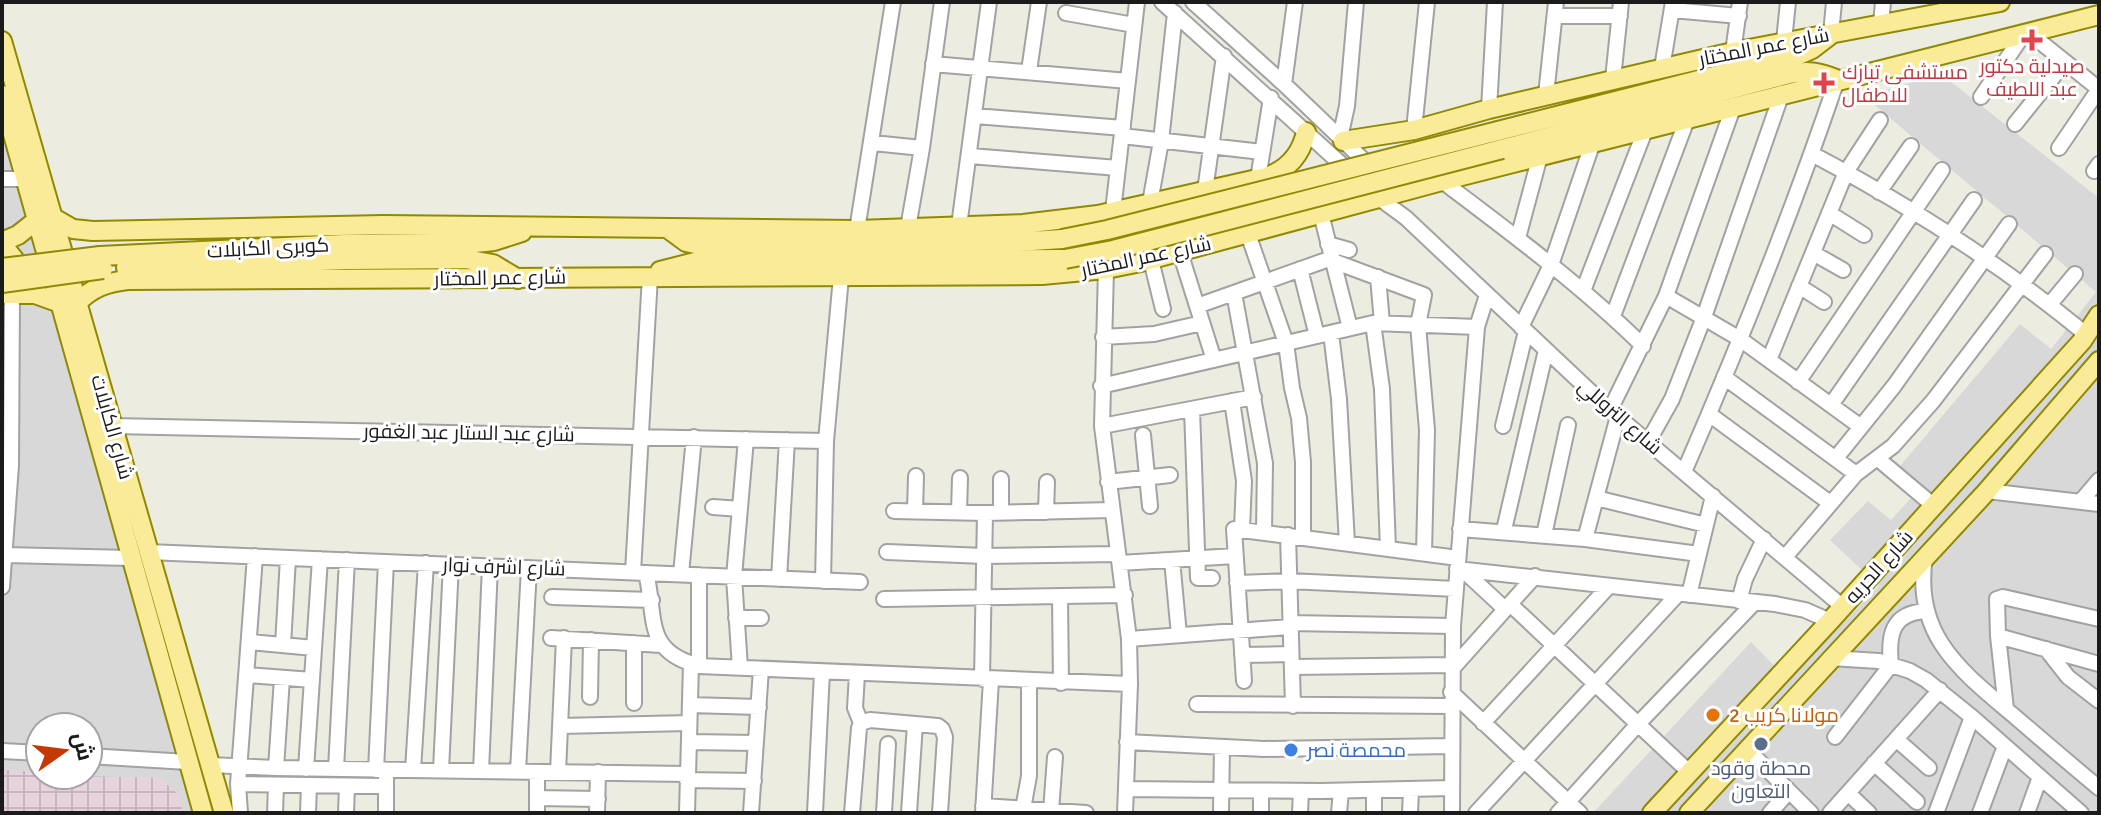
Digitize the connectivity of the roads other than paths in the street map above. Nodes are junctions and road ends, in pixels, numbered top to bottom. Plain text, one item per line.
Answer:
1 (893, 2) edge
2 (942, 2) edge
3 (989, 2) edge
4 (1039, 2) edge
5 (1137, 2) edge
6 (1162, 2) edge
7 (1193, 2) edge
8 (1295, 2) edge
9 (1356, 2) edge
10 (1427, 2) edge
11 (1495, 2) edge
12 (1788, 2) edge
13 (1834, 2) edge
14 (1883, 2) edge
15 (1991, 3) edge
16 (1672, 6) edge
17 (1938, 8) edge
18 (1556, 9) edge
19 (1621, 9) edge
20 (1739, 9) edge
21 (1066, 13) dead end
22 (1175, 13) junction
23 (2099, 15) edge
24 (1881, 24) junction
25 (1134, 25) junction
26 (2027, 32) junction
27 (1831, 34) junction
28 (2, 41) edge
29 (1784, 41) junction
30 (1733, 52) junction
31 (1224, 56) junction
32 (2065, 62) junction
33 (933, 64) junction
34 (981, 67) junction
35 (1662, 68) junction
36 (1029, 71) junction
37 (1613, 79) junction
38 (1837, 80) junction
39 (1128, 81) junction
40 (1284, 84) junction
41 (2099, 89) edge
42 (1782, 93) junction
43 (2, 95) edge
44 (1546, 95) junction
45 (1981, 97) dead end
46 (1271, 98) junction
47 (1734, 105) junction
48 (1489, 109) junction
49 (975, 116) junction
50 (1688, 117) junction
51 (1880, 120) dead end
52 (2015, 124) dead end
53 (1421, 128) junction
54 (1646, 128) junction
55 (1122, 132) junction
56 (1306, 132) junction
57 (7, 133) edge
58 (1342, 139) junction
59 (1500, 140) junction
60 (1161, 141) junction
61 (1593, 142) junction
62 (873, 143) junction
63 (1211, 146) junction
64 (1911, 146) dead end
65 (922, 148) junction
66 (2059, 148) dead end
67 (1262, 152) junction
68 (1812, 154) junction
69 (970, 156) junction
70 (1540, 156) junction
71 (1118, 168) junction
72 (1281, 170) junction
73 (1942, 170) dead end
74 (1846, 172) junction
75 (2, 179) edge
76 (25, 179) junction
77 (1258, 179) junction
78 (1442, 181) junction
79 (1205, 191) junction
80 (1879, 192) junction
81 (1398, 193) junction
82 (1378, 198) junction
83 (1974, 200) dead end
84 (1150, 203) junction
85 (1106, 213) junction
86 (1829, 213) junction
87 (1913, 213) junction
88 (1321, 214) junction
89 (1406, 218) junction
90 (44, 219) junction
91 (1296, 220) junction
92 (2009, 224) dead end
93 (959, 226) junction
94 (532, 227) junction
95 (667, 228) junction
96 (908, 228) junction
97 (857, 230) junction
98 (93, 231) junction
99 (1248, 234) junction
100 (1950, 234) junction
101 (1864, 235) dead end
102 (1518, 238) junction
103 (2, 243) edge
104 (1349, 250) dead end
105 (1180, 252) junction
106 (1813, 253) junction
107 (1331, 254) junction
108 (2045, 254) dead end
109 (1985, 257) junction
110 (1151, 260) junction
111 (1551, 265) junction
112 (2, 268) edge
113 (104, 269) junction
114 (1106, 269) junction
115 (1300, 269) junction
116 (1843, 270) dead end
117 (2075, 274) dead end
118 (650, 276) junction
119 (841, 277) junction
120 (1378, 277) junction
121 (518, 279) joint
122 (1265, 282) junction
123 (2022, 283) junction
124 (1799, 286) junction
125 (5, 290) edge
126 (1583, 291) junction
127 (1234, 293) junction
128 (1487, 295) junction
129 (1666, 296) junction
130 (1824, 302) dead end
131 (68, 304) junction
132 (2050, 304) junction
133 (1197, 306) junction
134 (1163, 309) dead end
135 (1613, 316) junction
136 (1704, 317) junction
137 (1202, 323) junction
138 (1378, 323) junction
139 (1418, 325) junction
140 (2094, 325) edge
141 (1477, 327) junction
142 (1350, 328) junction
143 (1523, 329) junction
144 (1324, 334) junction
145 (1103, 337) junction
146 (1740, 339) junction
147 (1286, 343) junction
148 (1643, 346) junction
149 (1546, 350) junction
150 (1245, 352) junction
151 (1214, 360) junction
152 (1769, 360) junction
153 (2099, 361) edge
154 (1724, 377) junction
155 (7, 381) edge
156 (1798, 382) junction
157 (1101, 386) junction
158 (1254, 397) junction
159 (1232, 401) junction
160 (1831, 405) junction
161 (1192, 409) junction
162 (1614, 413) junction
163 (1709, 414) junction
164 (7, 422) edge
165 (1568, 425) dead end
166 (112, 426) junction
167 (1102, 426) junction
168 (1503, 426) dead end
169 (1861, 427) junction
170 (1143, 435) dead end
171 (642, 436) junction
172 (694, 437) junction
173 (746, 439) junction
174 (787, 440) junction
175 (826, 441) junction
176 (1648, 442) junction
177 (1836, 458) junction
178 (1877, 458) junction
179 (7, 465) edge
180 (1684, 472) junction
181 (1856, 474) junction
182 (1170, 475) dead end
183 (916, 476) dead end
184 (960, 478) dead end
185 (1146, 478) junction
186 (1001, 479) dead end
187 (2099, 480) edge
188 (1047, 482) dead end
189 (1108, 482) junction
190 (1987, 491) junction
191 (1713, 496) junction
192 (1596, 498) junction
193 (2081, 501) junction
194 (6, 503) edge
195 (1830, 503) junction
196 (2099, 504) edge
197 (1150, 506) dead end
198 (1934, 506) junction
199 (713, 507) dead end
200 (740, 509) junction
201 (1112, 510) junction
202 (894, 511) dead end
203 (915, 511) junction
204 (959, 512) junction
205 (1046, 512) junction
206 (985, 513) junction
207 (1001, 513) junction
208 (1706, 525) junction
209 (1238, 529) junction
210 (1460, 529) junction
211 (1504, 530) junction
212 (1264, 532) junction
213 (1544, 535) junction
214 (1295, 536) junction
215 (1585, 539) junction
216 (1764, 539) junction
217 (1347, 543) junction
218 (4, 545) edge
219 (1388, 549) junction
220 (887, 552) dead end
221 (1424, 553) junction
222 (1699, 554) junction
223 (139, 555) junction
224 (255, 556) junction
225 (984, 556) junction
226 (1235, 556) junction
227 (1785, 557) junction
228 (1925, 557) junction
229 (288, 558) junction
230 (1197, 558) junction
231 (320, 559) junction
232 (1119, 559) junction
233 (347, 560) junction
234 (1172, 560) junction
235 (386, 562) junction
236 (426, 563) junction
237 (451, 564) junction
238 (490, 566) junction
239 (1459, 566) junction
240 (529, 568) junction
241 (639, 573) junction
242 (681, 574) junction
243 (699, 575) junction
244 (1535, 576) junction
245 (734, 577) junction
246 (1212, 578) dead end
247 (779, 579) junction
248 (823, 581) junction
249 (1289, 581) junction
250 (860, 582) dead end
251 (1237, 583) junction
252 (1609, 586) junction
253 (2, 587) edge
254 (1456, 589) junction
255 (1125, 595) junction
256 (1684, 595) junction
257 (552, 597) dead end
258 (1060, 597) junction
259 (884, 599) dead end
260 (983, 599) junction
261 (652, 600) junction
262 (1747, 602) junction
263 (1508, 607) junction
264 (1926, 611) junction
265 (1836, 614) junction
266 (736, 618) junction
267 (761, 618) dead end
268 (2099, 619) edge
269 (1290, 625) junction
270 (1453, 626) junction
271 (1240, 630) junction
272 (1179, 635) junction
273 (1998, 636) junction
274 (1129, 639) junction
275 (591, 640) junction
276 (250, 642) junction
277 (634, 643) junction
278 (283, 645) junction
279 (661, 645) junction
280 (1554, 646) junction
281 (314, 648) junction
282 (2046, 649) junction
283 (1242, 655) junction
284 (1830, 658) junction
285 (1291, 660) junction
286 (2099, 664) edge
287 (695, 665) junction
288 (1891, 665) junction
289 (1452, 667) junction
290 (740, 668) junction
291 (761, 669) junction
292 (822, 672) junction
293 (857, 674) junction
294 (247, 675) junction
295 (282, 678) junction
296 (312, 680) junction
297 (986, 680) junction
298 (1244, 681) dead end
299 (1029, 682) junction
300 (1061, 683) junction
301 (1130, 684) junction
302 (1595, 685) junction
303 (1940, 690) junction
304 (590, 697) dead end
305 (1451, 699) junction
306 (2099, 701) edge
307 (634, 703) dead end
308 (1197, 704) dead end
309 (690, 705) junction
310 (1293, 706) junction
311 (759, 707) junction
312 (2006, 709) junction
313 (1972, 717) junction
314 (689, 723) junction
315 (861, 723) junction
316 (1483, 723) junction
317 (915, 724) junction
318 (1638, 724) junction
319 (560, 726) junction
320 (1835, 737) dead end
321 (1896, 739) junction
322 (689, 742) junction
323 (1127, 742) junction
324 (756, 743) junction
325 (888, 744) dead end
326 (1451, 746) junction
327 (2005, 746) junction
328 (1222, 747) junction
329 (1747, 749) junction
330 (2, 751) edge
331 (24, 752) edge
332 (104, 757) edge
333 (1055, 757) dead end
334 (188, 762) junction
335 (1524, 762) junction
336 (1874, 763) junction
337 (210, 765) junction
338 (239, 767) junction
339 (276, 768) junction
340 (1929, 768) dead end
341 (306, 769) junction
342 (336, 769) junction
343 (381, 770) junction
344 (413, 770) junction
345 (441, 770) junction
346 (481, 771) junction
347 (518, 771) junction
348 (537, 772) junction
349 (558, 772) junction
350 (598, 772) junction
351 (1689, 772) junction
352 (688, 777) junction
353 (2040, 777) junction
354 (754, 781) junction
355 (238, 784) junction
356 (276, 785) junction
357 (309, 785) junction
358 (347, 786) junction
359 (386, 786) junction
360 (1451, 788) junction
361 (2099, 788) edge
362 (1126, 789) junction
363 (1221, 790) junction
364 (1411, 790) junction
365 (1261, 791) junction
366 (1301, 791) junction
367 (1341, 791) junction
368 (1374, 791) junction
369 (1789, 791) junction
370 (1848, 793) junction
371 (1917, 802) dead end
372 (537, 806) edge
373 (598, 806) edge
374 (1563, 808) edge
375 (1023, 809) junction
376 (983, 810) edge
377 (1051, 811) edge
378 (203, 813) edge
379 (224, 813) edge
380 (240, 813) edge
381 (275, 813) edge
382 (308, 813) edge
383 (346, 813) edge
384 (386, 813) edge
385 (687, 813) edge
386 (751, 813) edge
387 (815, 813) edge
388 (852, 813) edge
389 (884, 813) edge
390 (909, 813) edge
391 (940, 813) edge
392 (1086, 813) edge
393 (1116, 813) edge
394 (1125, 813) edge
395 (1221, 813) edge
396 (1261, 813) edge
397 (1300, 813) edge
398 (1339, 813) edge
399 (1374, 813) edge
400 (1410, 813) edge
401 (1452, 813) edge
402 (1476, 813) edge
403 (1580, 813) edge
404 (1652, 813) edge
405 (1689, 813) edge
406 (1770, 813) edge
407 (1811, 813) edge
408 (1830, 813) edge
409 (1869, 813) edge
410 (1936, 813) edge
411 (1980, 813) edge
412 (2027, 813) edge
413 (2081, 813) edge

1 - 62 street
2 - 33 street
3 - 34 street
4 - 36 street
5 - 25 street
6 - 22 street, شارع التروللي
7 - 40 street, شارع التروللي
8 - 40 street
9 - 58 street
10 - 53 street
11 - 48 street
12 - 29 street
13 - 27 street
14 - 24 street
15 - 17 main road, شارع عمر المختار
16 - 20 street
16 - 35 street
17 - 24 main road, شارع عمر المختار
18 - 19 street
18 - 44 street
19 - 37 street
20 - 30 street
21 - 25 street
22 - 31 street, شارع التروللي
22 - 60 street
23 - 26 main road, شارع عمر المختار
24 - 27 main road, شارع عمر المختار
25 - 39 street
26 - 32 street
26 - 38 main road, شارع عمر المختار
26 - 45 street
27 - 29 main road, شارع عمر المختار
27 - 59 main road
28 - 90 main road, شارع الكابلات
29 - 30 main road, شارع عمر المختار
30 - 35 main road, شارع عمر المختار
31 - 46 street, شارع التروللي
31 - 63 street
32 - 41 street
32 - 52 street
33 - 34 street
33 - 65 street
34 - 36 street
34 - 49 street
35 - 37 main road, شارع عمر المختار
36 - 39 street
37 - 44 main road, شارع عمر المختار
38 - 42 main road, شارع عمر المختار
38 - 59 main road
38 - 68 street
39 - 55 street
40 - 58 street, شارع التروللي
41 - 66 street
42 - 47 main road, شارع عمر المختار
42 - 136 street
43 - 57 main road, شارع الكابلات
44 - 48 main road, شارع عمر المختار
46 - 56 street, شارع التروللي
46 - 67 street
47 - 50 main road, شارع عمر المختار
47 - 129 street
48 - 53 main road, شارع عمر المختار
49 - 55 street
49 - 69 street
50 - 54 main road, شارع عمر المختار
50 - 135 street
51 - 74 street
53 - 58 main road, شارع عمر المختار
53 - 78 main road
54 - 61 main road, شارع عمر المختار
54 - 126 street
55 - 60 street
55 - 71 street
56 - 72 main road
56 - 82 street, شارع التروللي
57 - 76 main road, شارع الكابلات
58 - 81 street, شارع التروللي
59 - 95 main road, bridge
59 - 118 main road, bridge
60 - 63 street
60 - 84 street
61 - 70 main road, شارع عمر المختار
61 - 111 street
62 - 65 street
62 - 97 street
63 - 67 street
63 - 79 street
64 - 80 street
65 - 96 street
67 - 77 street
68 - 74 street
68 - 146 street
69 - 71 street
69 - 93 street
70 - 78 main road, شارع عمر المختار
70 - 102 street
71 - 85 street
72 - 77 main road
72 - 91 main road
73 - 87 street
74 - 80 street
74 - 86 street
75 - 76 street
76 - 90 main road, شارع الكابلات
77 - 79 main road
78 - 81 main road, شارع عمر المختار
78 - 102 street
79 - 84 main road
80 - 87 street
81 - 82 main road, شارع عمر المختار
81 - 89 street, شارع التروللي
82 - 88 main road, شارع عمر المختار
82 - 89 street, شارع التروللي
83 - 100 street
84 - 85 main road
85 - 93 main road
85 - 114 main road
86 - 101 street
86 - 106 street
87 - 100 street
87 - 156 street
88 - 91 main road, شارع عمر المختار
88 - 107 street
89 - 128 street, شارع التروللي
90 - 98 main road
90 - 103 main road
90 - 131 main road, شارع الكابلات
91 - 99 main road, شارع عمر المختار
92 - 109 street
93 - 96 main road
94 - 95 main road
94 - 98 main road
94 - 113 main road, كوبرى الكابلات
95 - 97 main road
96 - 97 main road
98 - 113 main road
99 - 105 main road, شارع عمر المختار
99 - 122 street
100 - 109 street
100 - 160 street
102 - 111 street
103 - 125 main road
104 - 107 street
105 - 110 main road, شارع عمر المختار
105 - 133 street
106 - 116 street
106 - 124 street
107 - 115 street
107 - 120 street
107 - 142 street
108 - 123 street
109 - 123 street
109 - 169 street
110 - 114 main road, شارع عمر المختار
110 - 134 street
111 - 126 street
111 - 143 street
112 - 113 main road, كوبرى الكابلات, bridge
113 - 121 main road, كوبرى الكابلات
113 - 125 main road, كوبرى الكابلات, bridge
113 - 131 main road
114 - 119 main road, شارع عمر المختار
114 - 145 street
115 - 122 street
115 - 144 street
117 - 132 street
118 - 119 main road, شارع عمر المختار
118 - 121 main road, شارع عمر المختار
118 - 171 street
119 - 175 street
120 - 138 street
120 - 139 street
122 - 127 street
122 - 147 street
123 - 132 street
123 - 178 street
124 - 130 street
124 - 152 street
125 - 131 main road
125 - 155 street
126 - 135 street
127 - 133 street
127 - 150 street
128 - 141 street
128 - 143 street, شارع التروللي
129 - 136 street
129 - 148 street
131 - 166 main road, شارع الكابلات
131 - 223 main road, شارع الكابلات
132 - 140 street
133 - 137 street
135 - 148 street
136 - 146 street
136 - 176 street
137 - 145 street
137 - 151 street
138 - 139 street
138 - 142 street
138 - 219 street
139 - 141 street
139 - 221 street
140 - 198 main road, شارع الحريه
141 - 210 street
142 - 144 street
143 - 149 street, شارع التروللي
143 - 168 street
144 - 147 street
144 - 217 street
145 - 157 street
146 - 152 street
146 - 154 street
147 - 150 street
147 - 214 street
148 - 162 street
149 - 162 street, شارع التروللي
149 - 211 street
150 - 151 street
150 - 158 street
151 - 157 street
152 - 156 street
153 - 190 main road, شارع الحريه
154 - 163 street
154 - 177 street
155 - 164 street
156 - 160 street
157 - 167 street
158 - 159 street
158 - 212 street
159 - 161 street
159 - 209 street
160 - 169 street
161 - 167 street
161 - 230 street
162 - 176 street, شارع التروللي
162 - 192 street
163 - 180 street
163 - 195 street
164 - 179 street
165 - 213 street
166 - 171 street, شارع عبد الستار عبد الغفور
166 - 223 main road, شارع الكابلات
167 - 189 street
169 - 177 street
170 - 185 street
171 - 172 street, شارع عبد الستار عبد الغفور
171 - 241 street
172 - 173 street, شارع عبد الستار عبد الغفور
172 - 242 street
173 - 174 street, شارع عبد الستار عبد الغفور
173 - 200 street
174 - 175 street, شارع عبد الستار عبد الغفور
174 - 247 street
175 - 248 street
176 - 180 street, شارع التروللي
177 - 181 street
178 - 181 street
178 - 198 street
179 - 194 street
180 - 191 street, شارع التروللي
181 - 195 street
182 - 185 street
183 - 203 street
184 - 204 street
185 - 189 street
185 - 197 street
186 - 207 street
187 - 193 street
188 - 205 street
189 - 201 street
190 - 193 street
190 - 228 main road, شارع الحريه
191 - 208 street
191 - 216 street, شارع التروللي
192 - 208 street
192 - 215 street
193 - 196 street
194 - 218 street
195 - 227 street
198 - 265 main road, شارع الحريه
199 - 200 street
200 - 245 street
201 - 205 street
201 - 232 street
202 - 203 street
203 - 204 street
204 - 206 street
205 - 207 street
206 - 207 street
206 - 225 street
208 - 222 street
209 - 212 street
209 - 226 street
210 - 211 street
210 - 239 street
211 - 213 street
212 - 214 street
213 - 215 street
214 - 217 street
214 - 249 street
215 - 222 street
216 - 227 street, شارع التروللي
216 - 262 street
217 - 219 street
218 - 223 street, شارع اشرف نوار
218 - 253 street
219 - 221 street
220 - 225 street
221 - 239 street
222 - 256 street
223 - 224 street, شارع اشرف نوار
223 - 334 main road, شارع الكابلات
223 - 337 main road, شارع الكابلات
224 - 229 street, شارع اشرف نوار
224 - 276 street
225 - 232 street
225 - 260 street
226 - 230 street
226 - 251 street
227 - 265 street, شارع التروللي
228 - 264 street
228 - 284 main road, شارع الحريه
229 - 231 street, شارع اشرف نوار
229 - 278 street
230 - 234 street
230 - 246 street
231 - 233 street, شارع اشرف نوار
231 - 281 street
232 - 234 street
232 - 255 street
233 - 235 street, شارع اشرف نوار
233 - 342 street
234 - 272 street
235 - 236 street, شارع اشرف نوار
235 - 343 street
236 - 237 street, شارع اشرف نوار
236 - 344 street
237 - 238 street, شارع اشرف نوار
237 - 345 street
238 - 240 street, شارع اشرف نوار
238 - 346 street
239 - 244 street
239 - 254 street
239 - 263 street
240 - 241 street, شارع اشرف نوار
240 - 347 street
241 - 242 street, شارع اشرف نوار
241 - 261 street
242 - 243 street, شارع اشرف نوار
243 - 245 street, شارع اشرف نوار
243 - 287 street
244 - 252 street
244 - 263 street
245 - 247 street, شارع اشرف نوار
245 - 266 street
247 - 248 street, شارع اشرف نوار
248 - 250 street, شارع اشرف نوار
249 - 251 street
249 - 254 street
249 - 269 street
251 - 271 street
252 - 256 street
252 - 280 street
254 - 270 street
255 - 258 street
255 - 274 street
256 - 262 street
256 - 302 street
257 - 261 street
258 - 260 street
258 - 300 street
259 - 260 street
260 - 297 street
261 - 279 street
262 - 265 street
262 - 318 street
263 - 280 street
263 - 289 street
264 - 288 street
264 - 312 street
265 - 351 main road, شارع الحريه
266 - 267 street
266 - 290 street
268 - 273 street
269 - 270 street
269 - 271 street
269 - 285 street
270 - 289 street
271 - 272 street
271 - 283 street
272 - 274 street
273 - 282 street
273 - 312 street
274 - 301 street
275 - 277 street
275 - 304 street
275 - 319 street
276 - 278 street
276 - 294 street
277 - 279 street
277 - 307 street
278 - 281 street
279 - 287 street
280 - 302 street
280 - 316 street
281 - 296 street
282 - 286 street
282 - 306 street
283 - 285 street
283 - 298 street
284 - 288 street
284 - 329 main road, شارع الحريه
285 - 289 street
285 - 310 street
287 - 290 street
287 - 309 street
288 - 303 street
288 - 320 street
289 - 305 street
290 - 291 street
291 - 292 street
291 - 311 street
292 - 293 street
292 - 387 street
293 - 297 street
293 - 315 street
294 - 295 street
294 - 338 street
295 - 296 street
295 - 339 street
296 - 341 street
297 - 299 street
297 - 376 street
299 - 300 street
299 - 375 street
300 - 301 street
301 - 323 street
302 - 318 street
302 - 335 street
303 - 313 street
303 - 321 street
305 - 310 street
305 - 316 street
305 - 326 street
308 - 310 street
309 - 311 street
309 - 314 street
311 - 324 street
312 - 361 street
313 - 327 street
313 - 410 street
314 - 319 street
314 - 322 street
315 - 317 street
315 - 388 street
316 - 335 street
317 - 390 street
317 - 391 street
318 - 351 street
318 - 374 street
319 - 349 street
321 - 336 street
321 - 340 street
322 - 324 street
322 - 352 street
323 - 328 street
323 - 362 street
323 - 393 street
324 - 354 street
325 - 389 street
326 - 328 street
326 - 360 street
327 - 353 street
327 - 411 street
328 - 363 street
329 - 369 street
329 - 405 main road, شارع الحريه
330 - 331 street
332 - 334 street
333 - 377 street
334 - 378 main road, شارع الكابلات
335 - 374 street
335 - 402 street
336 - 370 street
336 - 371 street
337 - 338 street
337 - 379 main road, شارع الكابلات
338 - 339 street
338 - 355 street
339 - 341 street
341 - 342 street
342 - 343 street
343 - 344 street
343 - 359 street
344 - 345 street
345 - 346 street
346 - 347 street
347 - 348 street
348 - 349 street
348 - 372 street
349 - 350 street
350 - 352 street
350 - 373 street
351 - 404 main road, شارع الحريه
352 - 354 street
352 - 385 street
353 - 412 street
353 - 413 street
354 - 386 street
355 - 356 street
355 - 380 street
356 - 357 street
356 - 381 street
357 - 358 street
357 - 382 street
358 - 359 street
358 - 383 street
359 - 384 street
360 - 364 street
360 - 401 street
362 - 363 street
362 - 394 street
363 - 365 street
363 - 395 street
364 - 368 street
364 - 400 street
365 - 366 street
365 - 396 street
366 - 367 street
366 - 397 street
367 - 368 street
367 - 398 street
368 - 399 street
369 - 406 street
369 - 407 street
370 - 408 street
370 - 409 street
372 - 373 street
374 - 403 street
375 - 376 street
375 - 377 street
377 - 392 street

